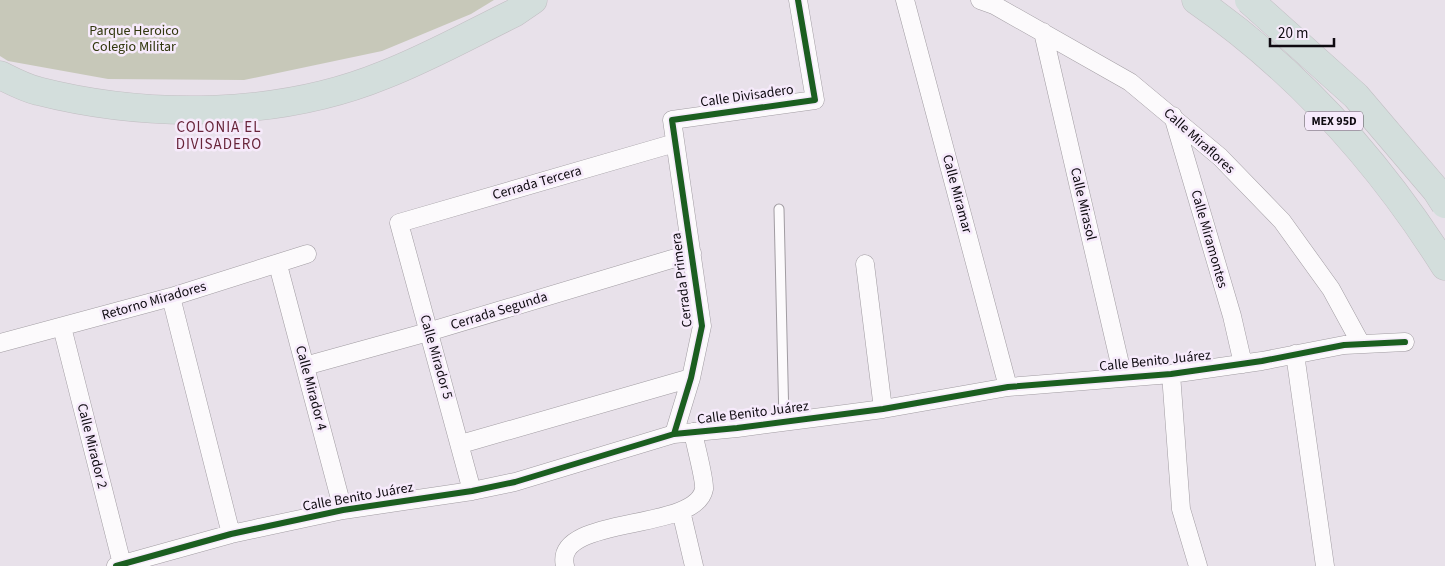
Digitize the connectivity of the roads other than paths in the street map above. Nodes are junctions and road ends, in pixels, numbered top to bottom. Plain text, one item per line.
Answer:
1 (534, 0) edge
2 (798, 0) edge
3 (905, 0) edge
4 (980, 0) edge
5 (1196, 0) edge
6 (1210, 0) edge
7 (1249, 0) edge
8 (1254, 0) edge
9 (1043, 32) junction
10 (0, 75) edge
11 (1173, 115) junction
12 (672, 120) joint
13 (675, 143) junction
14 (1445, 204) edge
15 (779, 209) dead end
16 (1445, 214) edge
17 (399, 223) joint
18 (692, 253) junction
19 (306, 254) dead end
20 (1445, 254) edge
21 (865, 264) dead end
22 (278, 265) junction
23 (1445, 266) edge
24 (171, 297) junction
25 (62, 327) junction
26 (428, 332) junction
27 (1404, 342) dead end
28 (0, 344) edge
29 (1361, 344) junction
30 (1295, 354) junction
31 (1243, 364) junction
32 (305, 366) junction
33 (1171, 374) junction
34 (1123, 377) junction
35 (691, 378) junction
36 (1008, 387) junction
37 (883, 409) junction
38 (784, 422) junction
39 (693, 432) junction
40 (674, 434) junction
41 (461, 444) junction
42 (472, 491) junction
43 (343, 510) junction
44 (681, 511) junction
45 (231, 534) junction
46 (119, 565) edge
47 (565, 566) edge
48 (694, 566) edge
49 (1198, 566) edge
50 (1326, 566) edge

1 - 10 highway
2 - 12 street, Calle Divisadero
3 - 36 street, Calle Miramar
4 - 9 street, Calle Miraflores
5 - 23 highway, MEX 95D
6 - 20 highway
7 - 14 highway, bridge
8 - 16 highway, MEX 95D
9 - 11 street, Calle Miraflores
9 - 34 street, Calle Mirasol
11 - 29 street, Calle Miraflores
11 - 31 street, Calle Miramontes
12 - 13 street, Cerrada Primera
13 - 17 street, Cerrada Tercera
13 - 18 street, Cerrada Primera
15 - 38 lane
17 - 26 street, Calle Mirador 5
18 - 26 street, Cerrada Segunda
18 - 35 street, Cerrada Primera
19 - 22 street, Retorno Miradores
21 - 37 street
22 - 24 street, Retorno Miradores
22 - 32 street, Calle Mirador 4
24 - 25 street, Retorno Miradores
24 - 45 street
25 - 28 street, Retorno Miradores
25 - 46 street, Calle Mirador 2
26 - 32 street, Cerrada Segunda
26 - 41 street, Calle Mirador 5
27 - 29 street, Calle Benito Juárez
29 - 30 street, Calle Benito Juárez
30 - 31 street, Calle Benito Juárez
30 - 50 street
31 - 33 street, Calle Benito Juárez
32 - 43 street, Calle Mirador 4
33 - 34 street, Calle Benito Juárez
33 - 49 street
34 - 36 street, Calle Benito Juárez
35 - 40 street, Cerrada Primera
35 - 41 street
36 - 37 street, Calle Benito Juárez
37 - 38 street, Calle Benito Juárez
38 - 39 street, Calle Benito Juárez
39 - 40 street, Calle Benito Juárez
39 - 44 street
40 - 42 street, Calle Benito Juárez
41 - 42 street, Calle Mirador 5
42 - 43 street, Calle Benito Juárez
43 - 45 street, Calle Benito Juárez
44 - 47 street
44 - 48 street
45 - 46 street, Calle Benito Juárez

